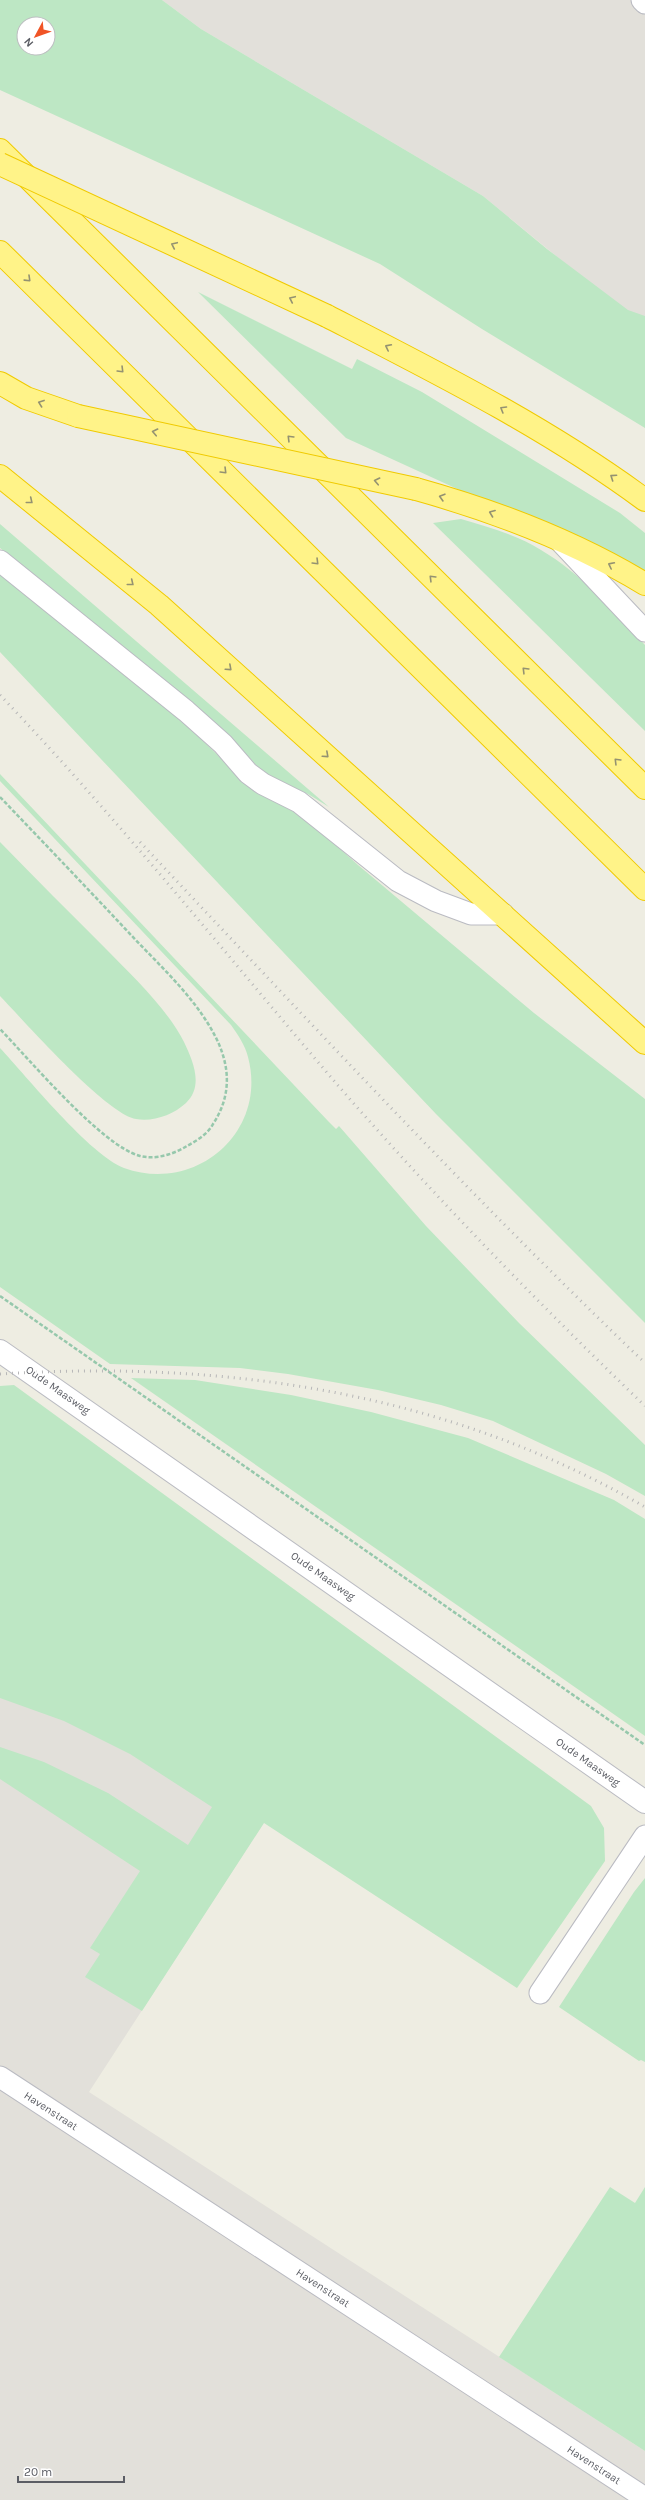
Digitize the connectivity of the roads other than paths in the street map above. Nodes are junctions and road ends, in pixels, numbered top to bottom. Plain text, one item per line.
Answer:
1 (642, 0) edge
2 (645, 3) edge
3 (0, 150) edge
4 (0, 164) edge
5 (0, 252) edge
6 (0, 383) edge
7 (0, 476) edge
8 (645, 500) edge
9 (558, 539) junction
10 (0, 561) edge
11 (645, 584) edge
12 (645, 630) edge
13 (645, 788) edge
14 (645, 889) edge
15 (503, 914) junction
16 (645, 1044) edge
17 (0, 1351) edge
18 (645, 1802) edge
19 (645, 1836) edge
20 (540, 1993) dead end
21 (0, 2077) edge
22 (645, 2498) edge

1 - 2 lane
13 -> 3 highway
8 -> 4 highway, bridge
5 -> 14 highway
9 -> 6 highway, bridge
7 -> 15 highway
11 -> 9 highway
9 - 12 lane
10 - 15 lane
15 - 16 highway
17 - 18 street, Oude Maasweg
19 - 20 lane
21 - 22 lane, Havenstraat

